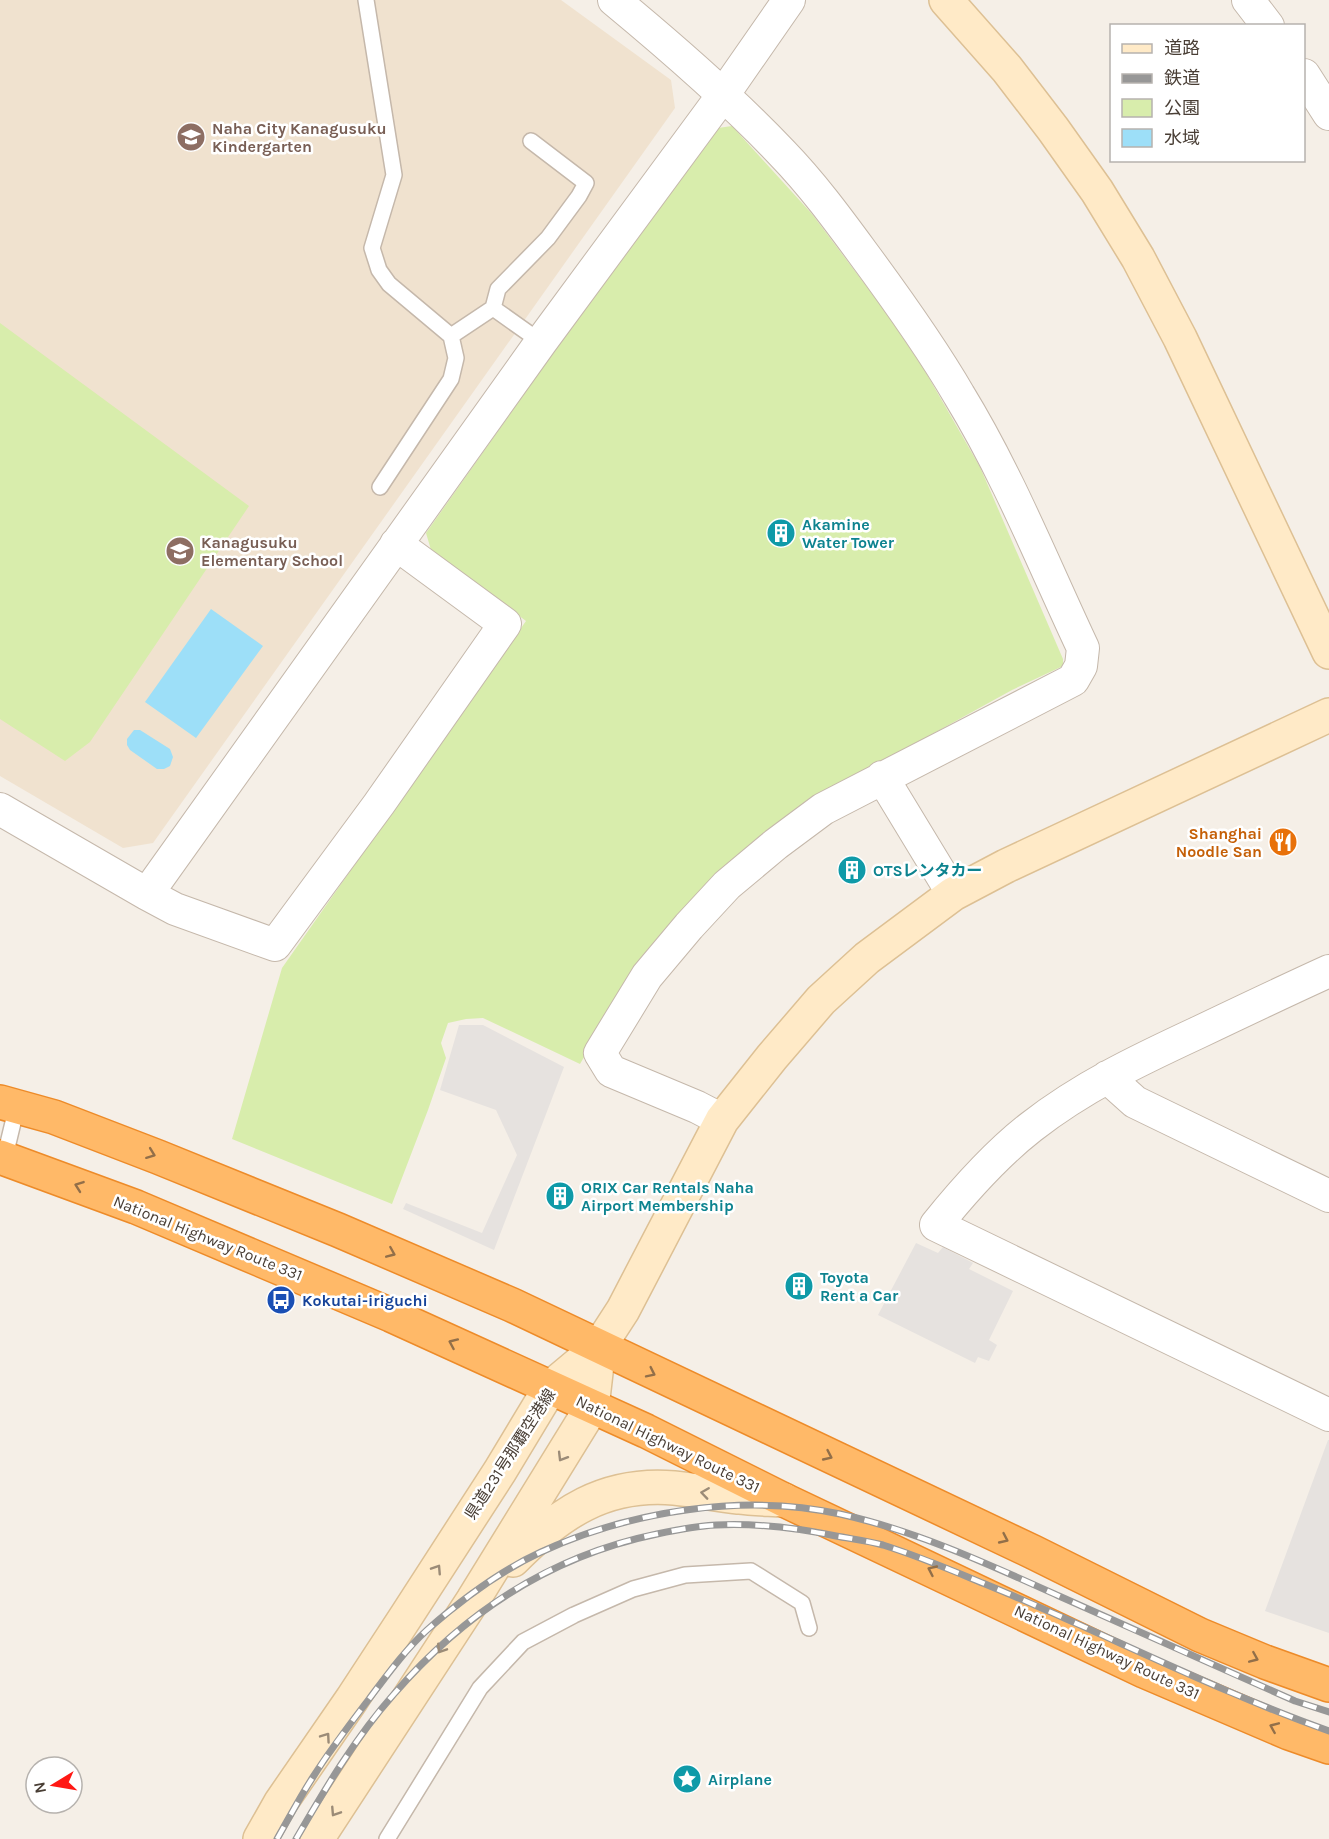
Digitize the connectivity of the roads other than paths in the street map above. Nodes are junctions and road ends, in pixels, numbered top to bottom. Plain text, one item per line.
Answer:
1 (366, 0) edge
2 (614, 0) edge
3 (789, 0) edge
4 (946, 0) edge
5 (1248, 0) edge
6 (1266, 24) edge
7 (1305, 77) edge
8 (723, 95) junction
9 (1329, 114) edge
10 (531, 141) dead end
11 (493, 308) junction
12 (451, 336) junction
13 (541, 342) junction
14 (380, 487) dead end
15 (396, 544) junction
16 (1329, 652) edge
17 (1329, 715) edge
18 (882, 777) junction
19 (0, 809) edge
20 (147, 894) junction
21 (953, 894) junction
22 (1329, 971) edge
23 (1107, 1077) junction
24 (8, 1104) edge
25 (722, 1120) junction
26 (2, 1161) edge
27 (1329, 1196) edge
28 (598, 1347) junction
29 (550, 1388) junction
30 (592, 1407) junction
31 (1329, 1415) edge
32 (784, 1500) junction
33 (473, 1600) junction
34 (809, 1628) dead end
35 (1329, 1685) edge
36 (1329, 1747) edge
37 (260, 1839) edge
38 (317, 1839) edge
39 (387, 1839) edge

1 - 12 lane
2 - 8 street
3 - 8 street
4 - 16 street
5 - 6 street
7 - 9 street
8 - 13 street
8 - 18 street
10 - 11 lane
11 - 12 lane
11 - 13 lane
12 - 14 lane
13 - 15 street
15 - 20 street
15 - 20 street
17 - 21 street
18 - 21 street
18 - 25 street
19 - 20 street
21 - 25 street
22 - 23 street
23 - 27 street
23 - 31 street
24 - 26 lane
24 -> 28 highway
25 - 28 street
29 -> 26 highway, National Highway Route 331
28 - 29 street, 県道231号那覇空港線
28 - 30 street
28 -> 35 highway
29 - 30 highway, National Highway Route 331
37 -> 29 street, 県道231号那覇空港線
30 - 32 highway, National Highway Route 331
30 -> 33 street
32 -> 33 street
36 -> 32 highway, National Highway Route 331
33 -> 38 street
34 - 39 lane

